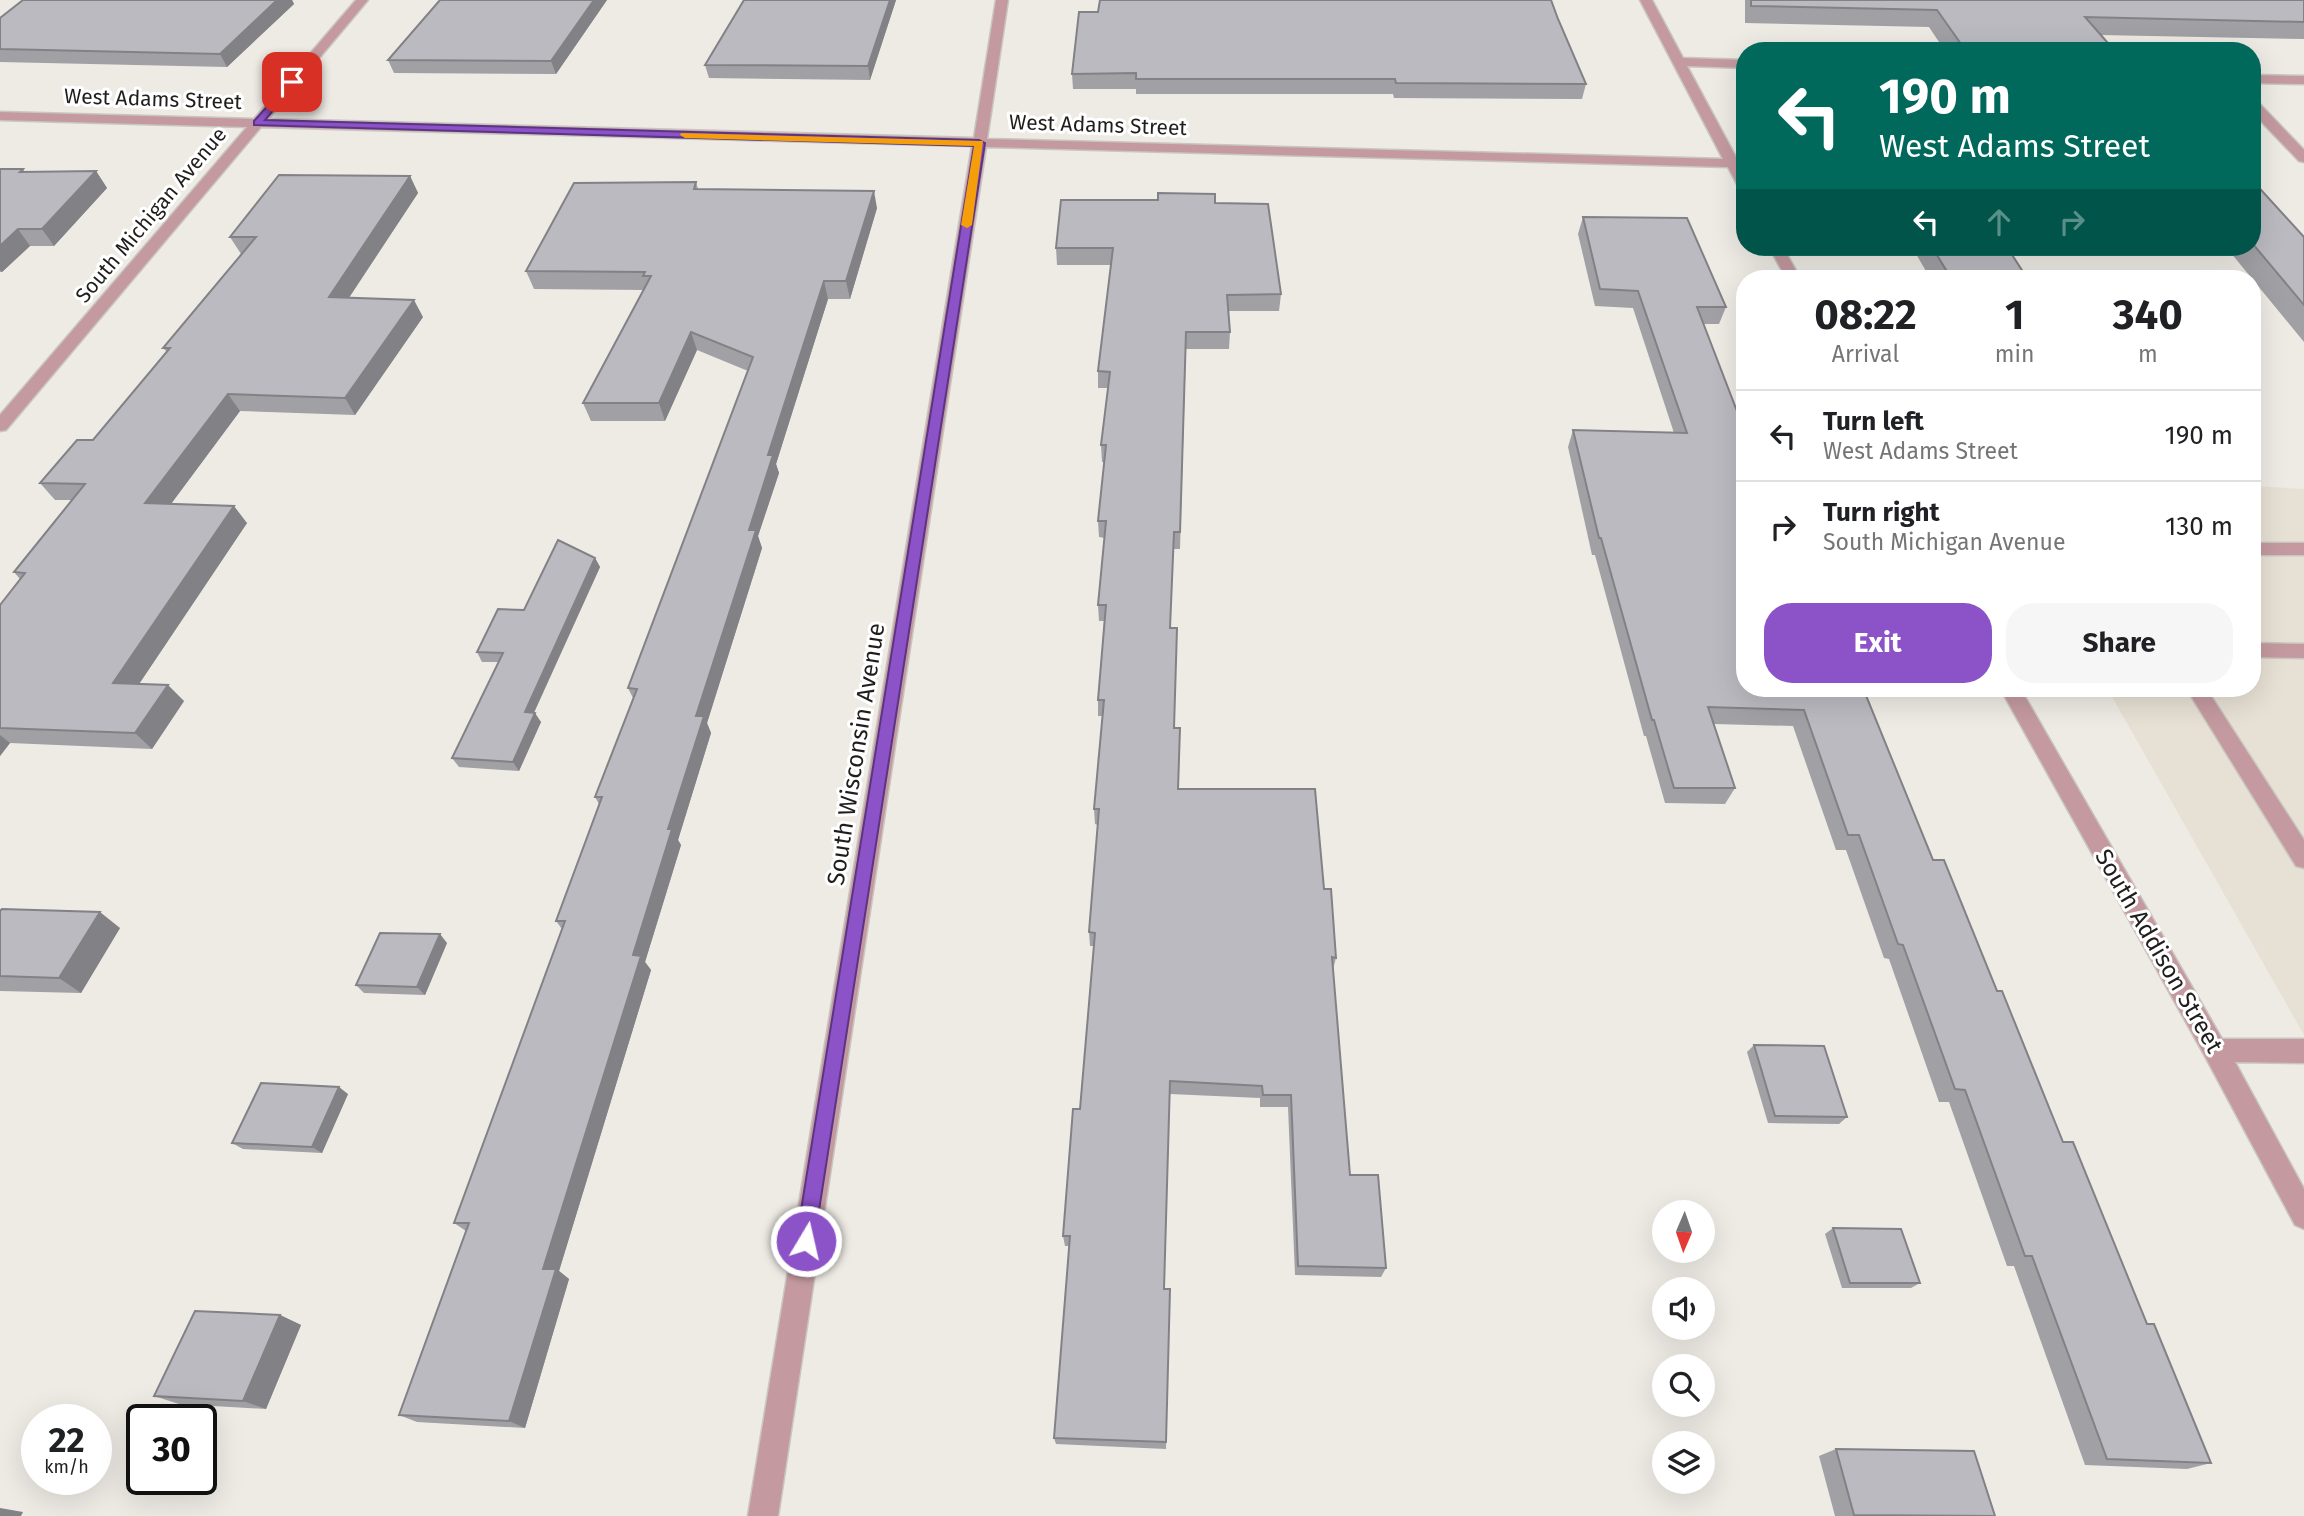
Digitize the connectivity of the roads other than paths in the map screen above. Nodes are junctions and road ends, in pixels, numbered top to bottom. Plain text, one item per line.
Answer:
1 (362, 0) edge
2 (1002, 0) edge
3 (1646, 0) edge
4 (1679, 62) junction
5 (1736, 64) edge
6 (2261, 79) edge
7 (2304, 80) edge
8 (2261, 113) edge
9 (0, 116) edge
10 (257, 123) junction
11 (979, 143) junction
12 (2304, 158) edge
13 (1732, 163) junction
14 (1736, 170) edge
15 (0, 426) edge
16 (2261, 549) edge
17 (2304, 549) edge
18 (2261, 650) edge
19 (2304, 651) edge
20 (2015, 697) edge
21 (2202, 697) edge
22 (2304, 859) edge
23 (2215, 1050) junction
24 (2304, 1051) edge
25 (2304, 1216) edge
26 (763, 1516) edge

1 - 10 street, South Michigan Avenue
2 - 11 street, South Wisconsin Avenue
3 - 4 street
4 - 5 street
4 - 13 street
6 - 7 street
8 - 12 street
9 - 10 street, West Adams Street
10 - 11 street, West Adams Street
10 - 15 street, South Michigan Avenue
11 - 13 street, West Adams Street
11 - 26 street, South Wisconsin Avenue
13 - 14 street
16 - 17 street
18 - 19 street
20 - 23 street, South Addison Street
21 - 22 street
23 - 24 street
23 - 25 street, South Addison Street

